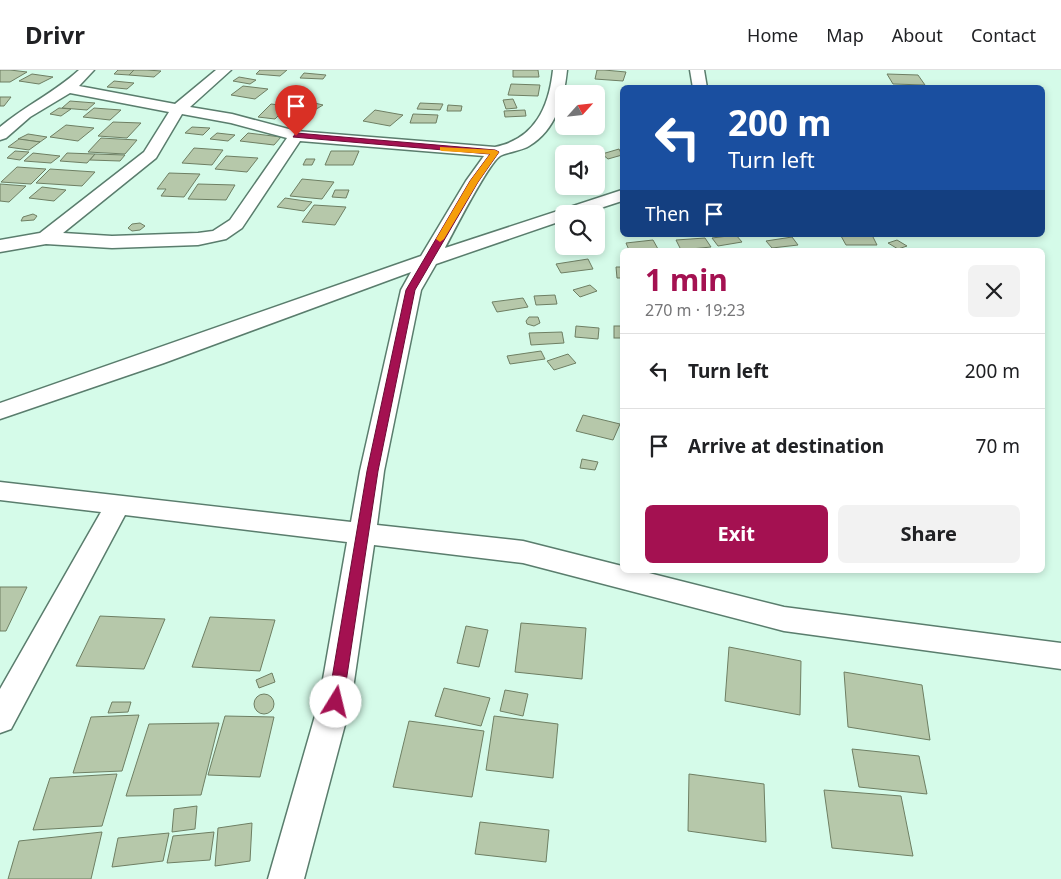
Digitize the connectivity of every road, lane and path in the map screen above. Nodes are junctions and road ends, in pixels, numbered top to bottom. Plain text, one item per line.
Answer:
1 (87, 70) edge
2 (224, 70) edge
3 (560, 70) edge
4 (698, 70) edge
5 (700, 85) edge
6 (68, 88) junction
7 (178, 109) junction
8 (0, 135) edge
9 (296, 136) junction
10 (495, 152) junction
11 (620, 196) edge
12 (46, 238) junction
13 (0, 246) edge
14 (430, 258) junction
15 (0, 411) edge
16 (0, 491) edge
17 (118, 505) junction
18 (363, 535) junction
19 (1061, 656) edge
20 (0, 719) edge
21 (286, 879) edge

1 - 6 street
2 - 7 street
3 - 10 street
4 - 5 street
6 - 7 street
6 - 8 street
7 - 9 street
7 - 12 street
9 - 10 street
9 - 12 street
10 - 14 street
11 - 14 street
12 - 13 street
14 - 15 street
14 - 18 street
16 - 17 street
17 - 18 street
17 - 20 street
18 - 19 street
18 - 21 street

